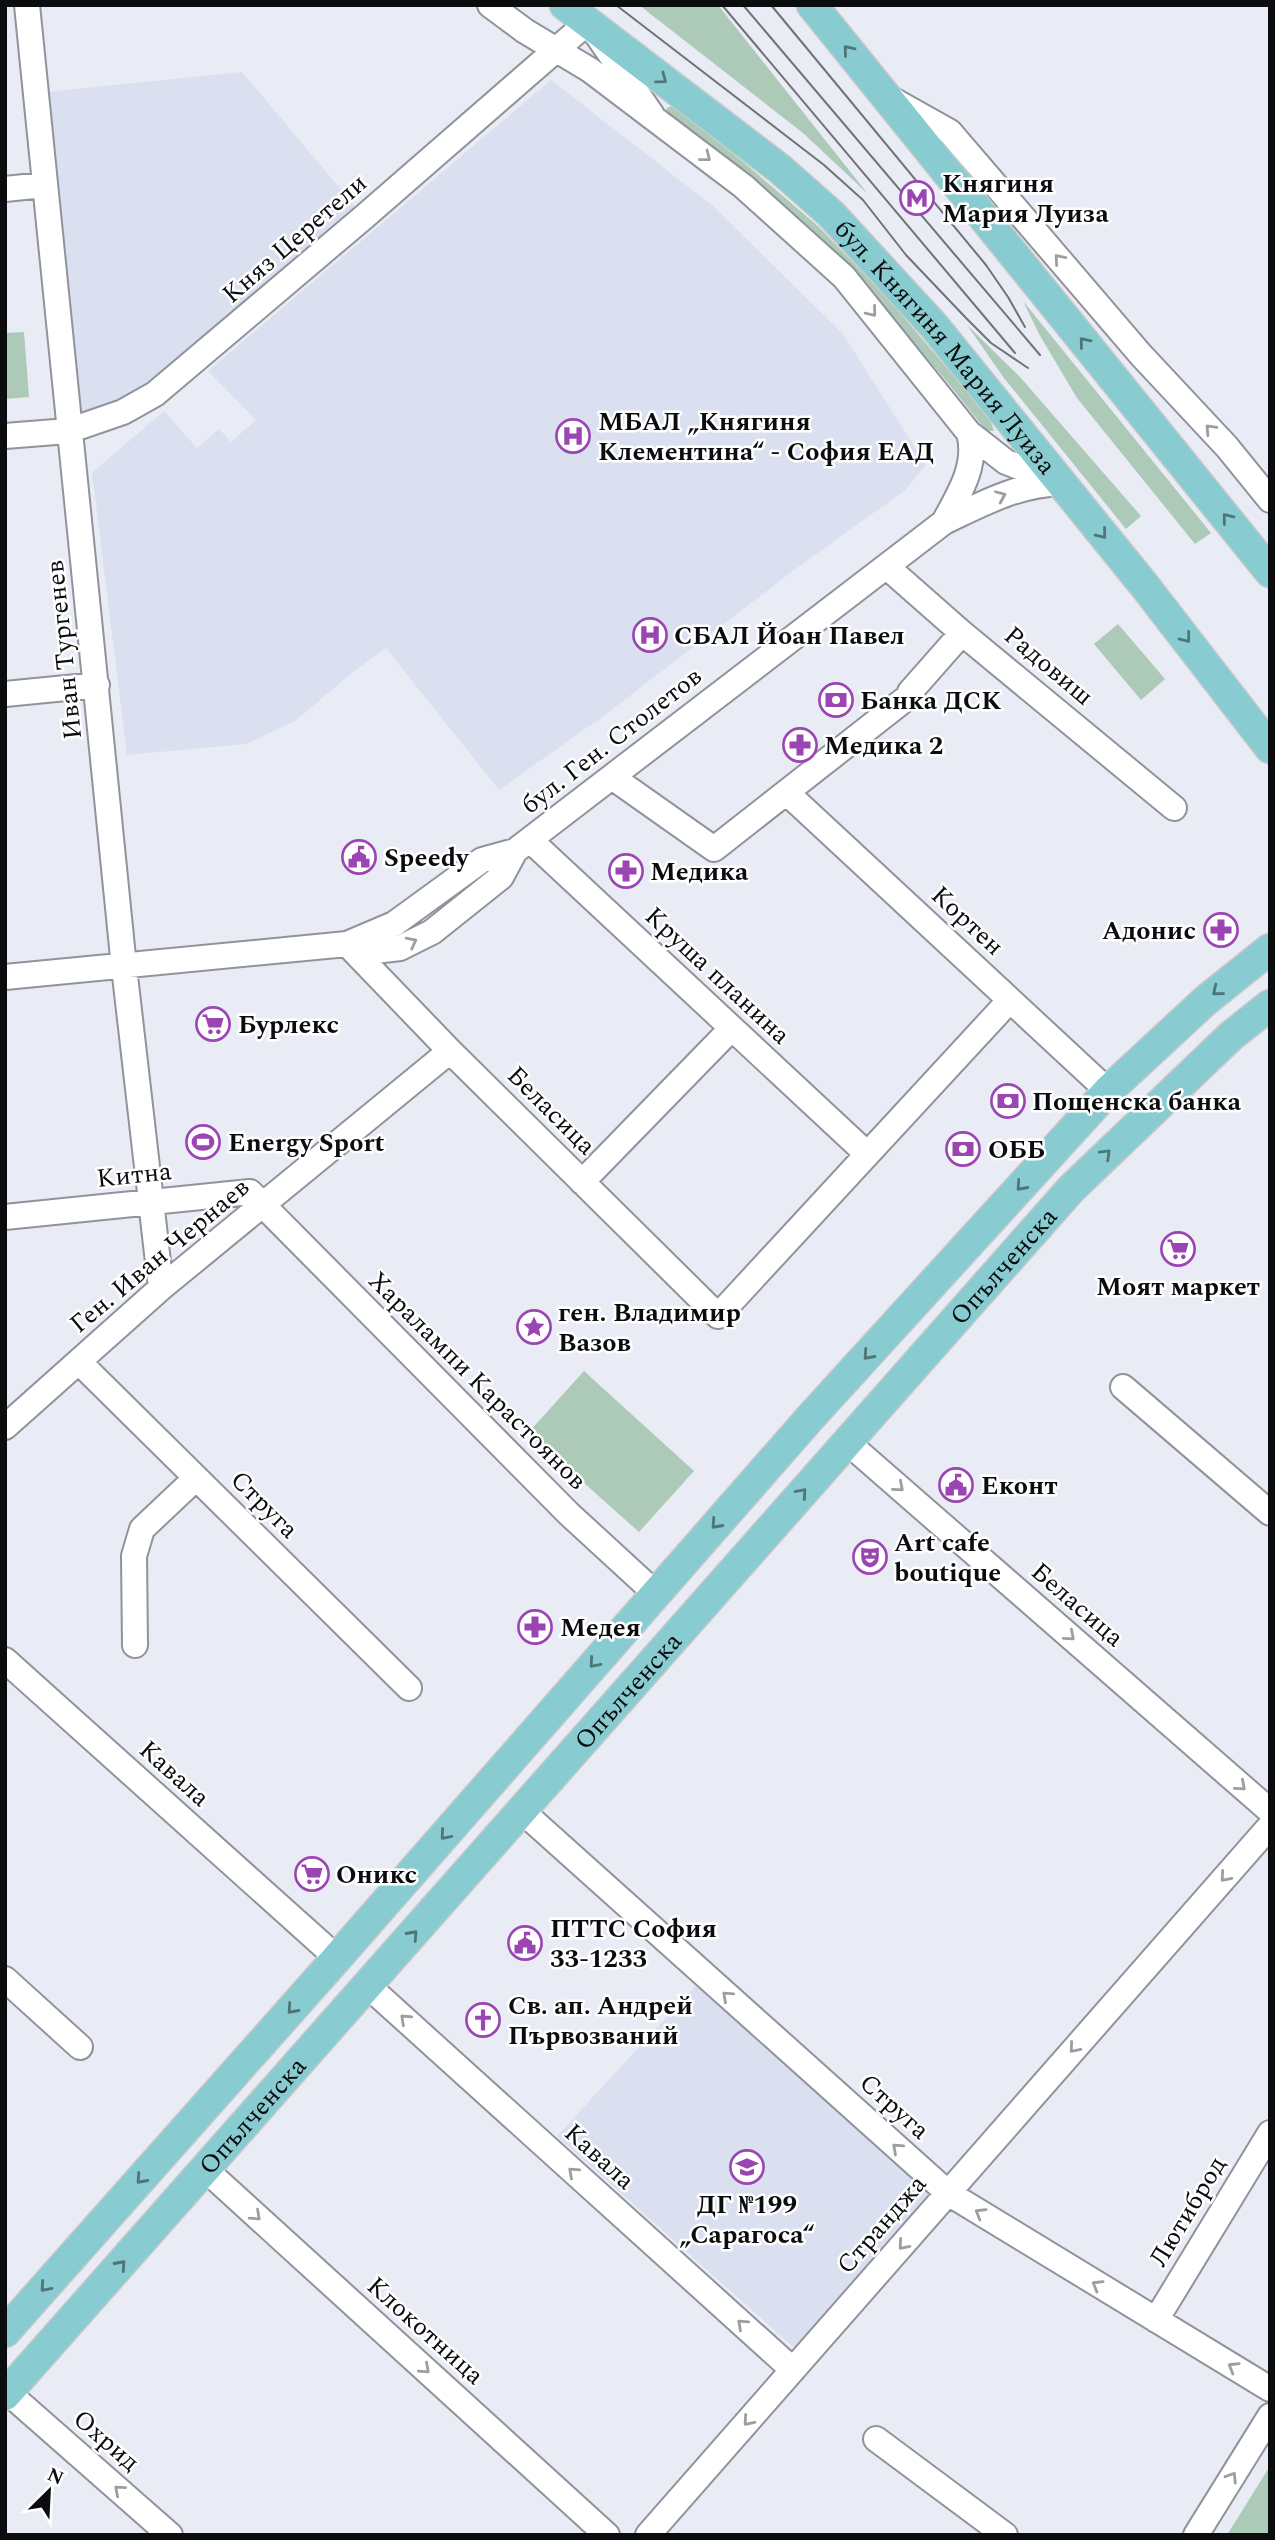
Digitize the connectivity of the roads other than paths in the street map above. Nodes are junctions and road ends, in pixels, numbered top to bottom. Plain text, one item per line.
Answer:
1 (27, 5) edge
2 (489, 5) edge
3 (812, 5) edge
4 (577, 14) edge
5 (558, 50) junction
6 (884, 95) junction
7 (652, 116) junction
8 (44, 186) junction
9 (5, 189) edge
10 (68, 431) junction
11 (969, 433) junction
12 (5, 436) edge
13 (1061, 483) junction
14 (1270, 500) edge
15 (944, 522) junction
16 (887, 567) junction
17 (1270, 572) edge
18 (962, 633) junction
19 (97, 685) junction
20 (5, 694) edge
21 (1270, 748) edge
22 (612, 777) junction
23 (787, 793) junction
24 (1174, 808) dead end
25 (523, 846) junction
26 (347, 944) junction
27 (1270, 948) edge
28 (124, 967) junction
29 (5, 977) edge
30 (1010, 1000) junction
31 (1270, 1005) edge
32 (732, 1028) junction
33 (450, 1051) junction
34 (1108, 1091) junction
35 (866, 1153) junction
36 (582, 1182) junction
37 (151, 1202) junction
38 (264, 1205) junction
39 (5, 1217) edge
40 (161, 1288) junction
41 (79, 1362) junction
42 (1123, 1387) dead end
43 (5, 1427) edge
44 (847, 1442) junction
45 (196, 1478) junction
46 (1270, 1513) edge
47 (655, 1593) junction
48 (135, 1645) dead end
49 (5, 1660) edge
50 (409, 1688) dead end
51 (1270, 1811) edge
52 (523, 1812) junction
53 (1270, 1826) edge
54 (337, 1958) junction
55 (5, 1979) edge
56 (368, 1986) junction
57 (80, 2047) dead end
58 (1270, 2133) edge
59 (206, 2170) junction
60 (948, 2193) junction
61 (1156, 2320) junction
62 (5, 2332) edge
63 (793, 2370) junction
64 (1270, 2389) edge
65 (6, 2392) edge
66 (1270, 2416) edge
67 (876, 2439) dead end
68 (170, 2535) edge
69 (607, 2535) edge
70 (648, 2535) edge
71 (1005, 2535) edge
72 (1196, 2535) edge

1 - 8 street, Иван Тургенев
2 - 5 street
6 -> 3 main road
4 - 5 street, Княз Церетели
4 - 7 street
4 -> 13 main road, бул. Княгиня Мария Луиза
5 - 7 street
5 - 10 street, Княз Церетели
14 -> 6 street
17 -> 6 main road
7 -> 11 street
8 - 9 street
8 - 10 street, Иван Тургенев
10 - 12 street, Княз Церетели
10 - 19 street, Иван Тургенев
11 - 13 street
11 - 15 street
15 -> 13 street, бул. Ген. Столетов
13 -> 21 main road, бул. Княгиня Мария Луиза
15 - 16 street, бул. Ген. Столетов
16 - 18 street, Радовиш
16 - 22 street, бул. Ген. Столетов
18 - 23 street
18 - 24 street, Радовиш
19 - 20 street
19 - 28 street, Иван Тургенев
22 - 23 street
22 - 25 street, бул. Ген. Столетов
23 - 30 street, Кортен
25 - 26 street, бул. Ген. Столетов
25 - 32 street, Круша планина
26 - 28 street, бул. Ген. Столетов
26 - 33 street, Беласица
27 -> 34 main road, Опълченска
28 - 29 street, бул. Ген. Столетов
28 - 37 street, Иван Тургенев
30 - 34 street, Кортен
30 - 35 street
44 -> 31 main road, Опълченска
32 - 35 street, Круша планина
32 - 36 street
33 - 36 street, Беласица
33 - 38 street, Ген. Иван Чернаев
34 -> 47 main road, Опълченска
35 - 36 street, Беласица
37 - 38 street, Китна
37 - 39 street, Китна
37 - 40 street, Иван Тургенев
38 - 40 street, Ген. Иван Чернаев
38 - 47 street, Харалампи Карастоянов
40 - 41 street, Ген. Иван Чернаев
41 - 43 street, Ген. Иван Чернаев
41 - 45 street, Струга
42 - 46 street
44 -> 51 street, Беласица
52 -> 44 main road, Опълченска
45 - 48 street
45 - 50 street, Струга
47 -> 54 main road, Опълченска
49 - 54 street, Кавала
56 -> 52 main road, Опълченска
60 -> 52 street, Струга
53 -> 60 street, Странджа
54 -> 62 main road, Опълченска
55 - 57 street
56 - 59 main road, Опълченска
63 -> 56 street, Кавала
58 - 61 street, Лютиброд
65 -> 59 main road, Опълченска
59 -> 69 street, Клокотница
61 -> 60 street, Струга
60 -> 63 street, Странджа
64 -> 61 street, Струга
63 -> 70 street, Странджа
68 -> 65 street, Охрид
72 -> 66 street
67 - 71 street

